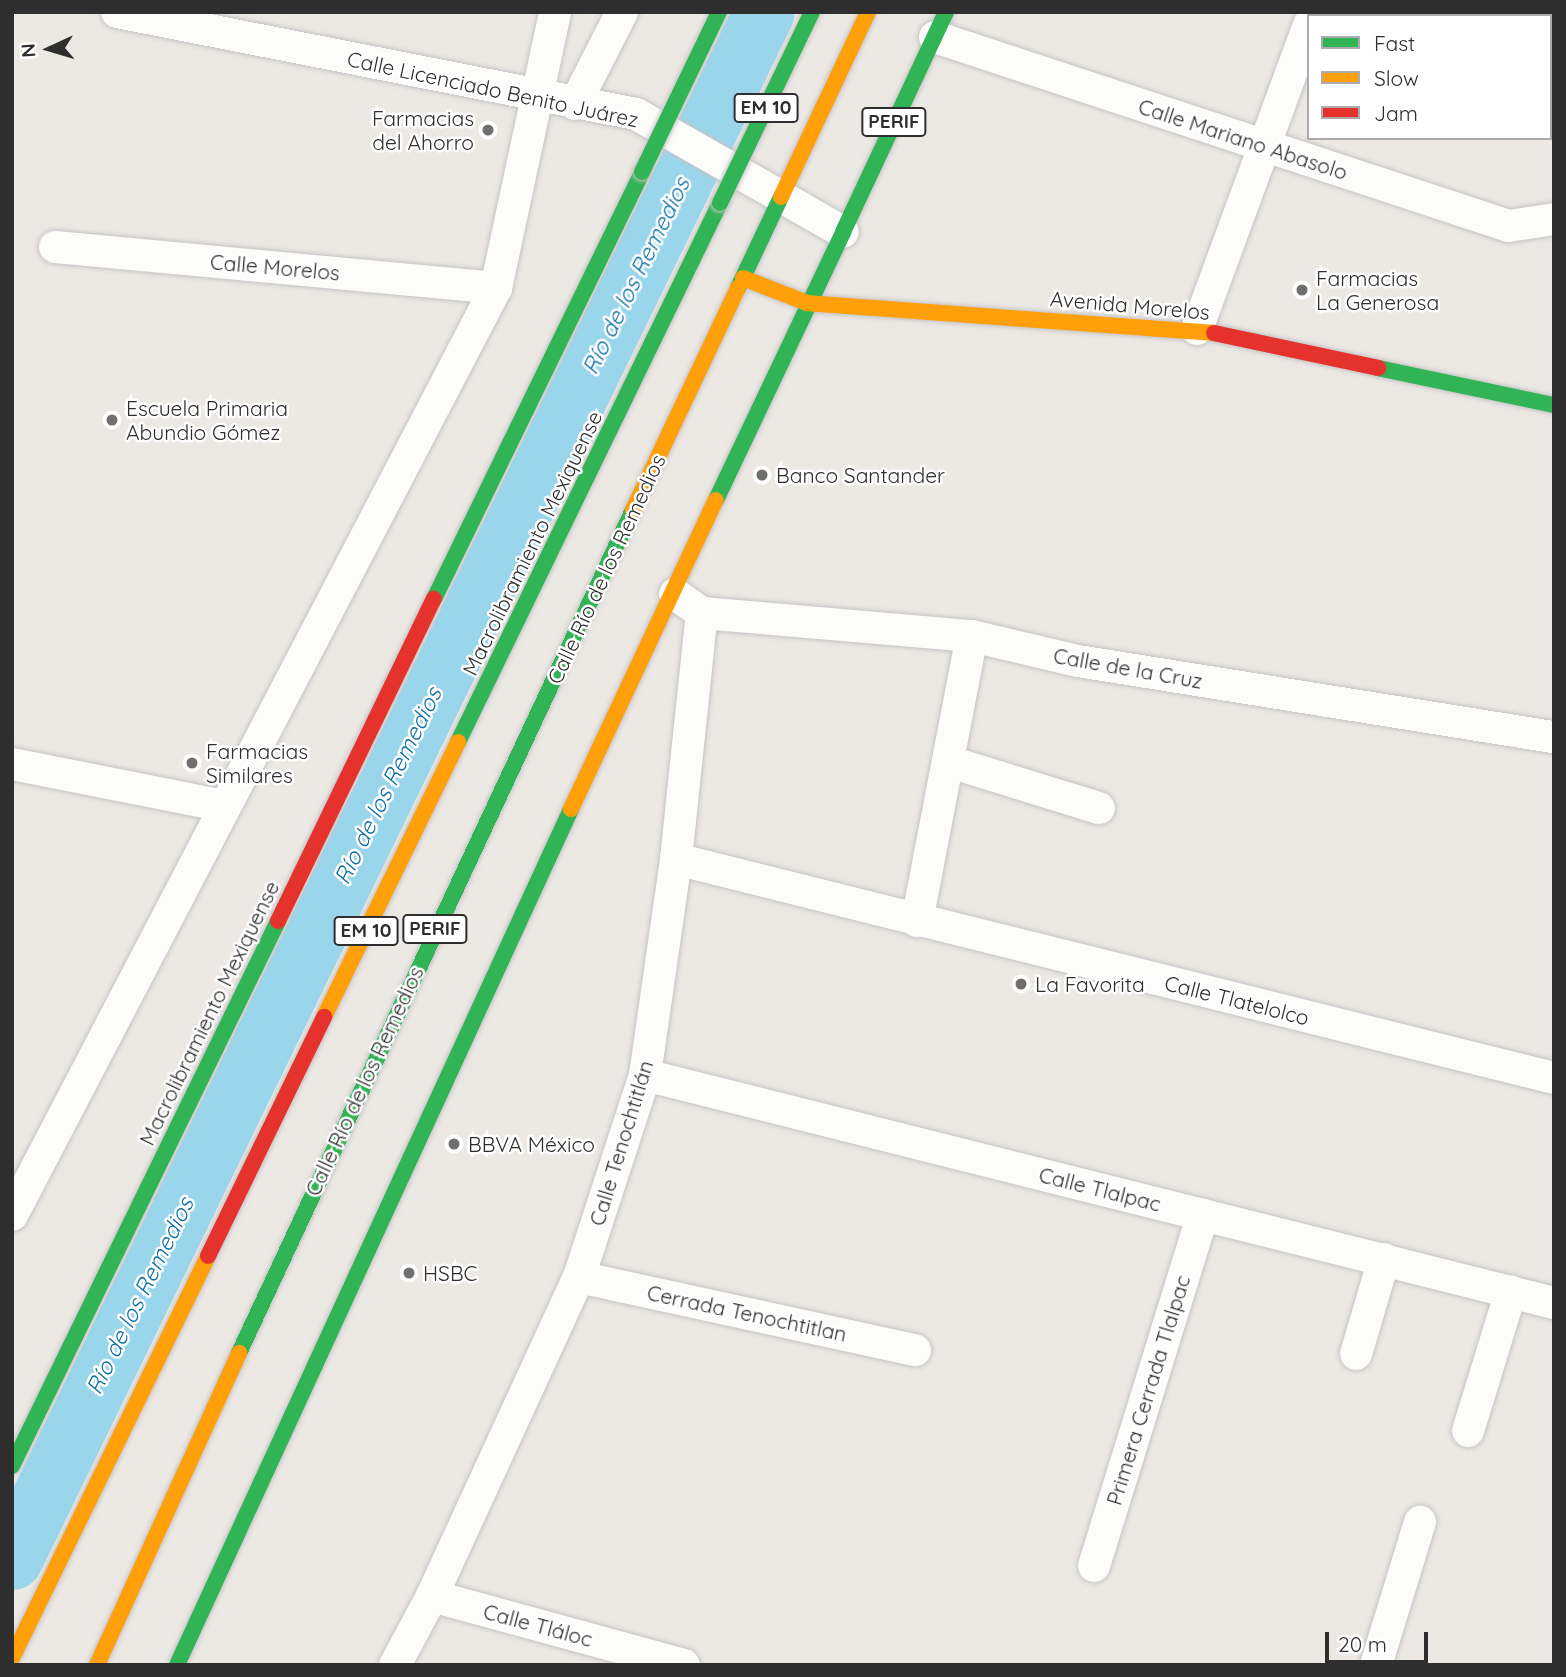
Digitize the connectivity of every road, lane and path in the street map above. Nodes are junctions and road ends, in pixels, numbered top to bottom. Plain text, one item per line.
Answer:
1 (117, 12) edge
2 (555, 12) edge
3 (621, 12) edge
4 (719, 12) edge
5 (812, 12) edge
6 (868, 12) edge
7 (940, 24) edge
8 (1307, 29) edge
9 (539, 96) junction
10 (575, 104) junction
11 (1263, 146) junction
12 (771, 191) junction
13 (1554, 219) edge
14 (843, 232) junction
15 (55, 247) dead end
16 (743, 278) junction
17 (496, 288) junction
18 (807, 303) junction
19 (1197, 329) junction
20 (1554, 405) edge
21 (675, 594) junction
22 (702, 613) junction
23 (972, 636) junction
24 (1554, 737) edge
25 (950, 762) junction
26 (12, 764) edge
27 (225, 806) junction
28 (1099, 808) dead end
29 (676, 859) junction
30 (917, 921) junction
31 (645, 1075) junction
32 (1554, 1078) edge
33 (1203, 1214) junction
34 (12, 1215) edge
35 (1384, 1259) junction
36 (579, 1277) junction
37 (1511, 1291) junction
38 (1554, 1303) edge
39 (915, 1350) dead end
40 (1356, 1354) dead end
41 (1468, 1431) dead end
42 (12, 1466) edge
43 (1420, 1522) dead end
44 (1094, 1566) dead end
45 (432, 1596) junction
46 (12, 1658) edge
47 (97, 1665) edge
48 (177, 1665) edge
49 (395, 1665) edge
50 (684, 1665) edge
51 (1376, 1665) edge

1 - 9 street, Calle Licenciado Benito Juárez
2 - 9 street
3 - 10 street
4 - 42 main road, Macrolibramiento Mexiquense, bridge
5 - 46 main road, Macrolibramiento Mexiquense / EM 10, bridge
6 - 12 main road, PERIF
7 - 11 street, Calle Mariano Abasolo
7 - 14 main road, PERIF
8 - 11 street
9 - 10 street, Calle Licenciado Benito Juárez
9 - 17 street
10 - 12 street, Calle Licenciado Benito Juárez, bridge
11 - 13 street, Calle Mariano Abasolo
11 - 19 street
12 - 14 street, Calle Licenciado Benito Juárez
12 - 16 main road, Calle Río de los Remedios / PERIF
14 - 18 main road, PERIF
15 - 17 street, Calle Morelos
16 - 18 main road, Avenida Morelos
16 - 47 main road, Calle Río de los Remedios / PERIF
17 - 27 street
18 - 19 main road, Avenida Morelos
18 - 21 main road, PERIF
19 - 20 main road, Avenida Morelos
21 - 22 street
21 - 48 main road, PERIF
22 - 23 street, Calle de la Cruz
22 - 29 street, Calle Tenochtitlán
23 - 24 street, Calle de la Cruz
23 - 25 street
25 - 28 street
25 - 30 street
26 - 27 street
27 - 34 street
29 - 30 street, Calle Tlatelolco
29 - 31 street, Calle Tenochtitlán
30 - 32 street, Calle Tlatelolco
31 - 33 street, Calle Tlalpac
31 - 36 street, Calle Tenochtitlán
33 - 35 street, Calle Tlalpac
33 - 44 street, Primera Cerrada Tlalpac
35 - 37 street, Calle Tlalpac
35 - 40 street
36 - 39 street, Cerrada Tenochtitlan
36 - 45 street, Calle Tenochtitlán
37 - 38 street, Calle Tlalpac
37 - 41 street
43 - 51 street
45 - 49 street, Calle Tenochtitlán
45 - 50 street, Calle Tláloc

